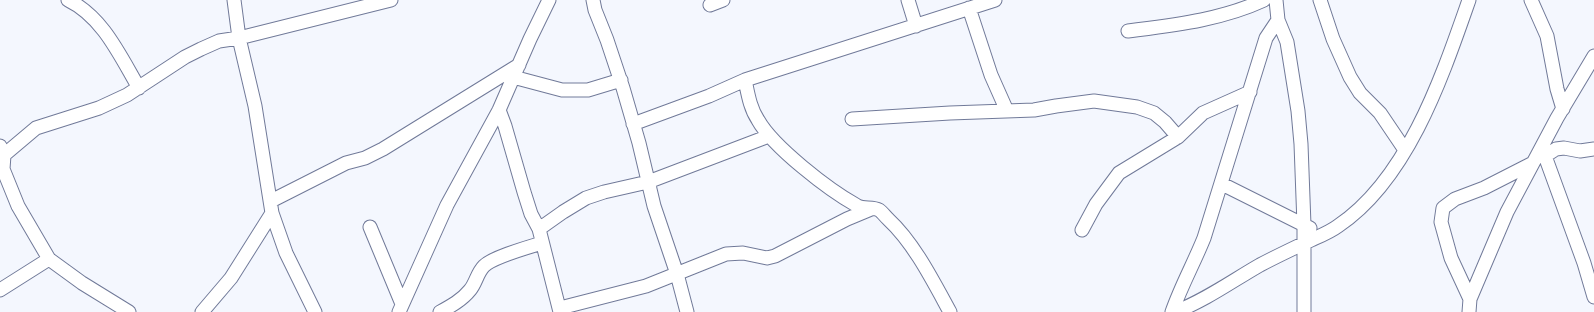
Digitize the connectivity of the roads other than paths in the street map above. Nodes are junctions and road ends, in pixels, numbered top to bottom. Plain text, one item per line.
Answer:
1 (68, 0) edge
2 (234, 0) edge
3 (391, 0) edge
4 (549, 0) edge
5 (593, 0) edge
6 (723, 0) edge
7 (908, 0) edge
8 (995, 0) edge
9 (1264, 0) edge
10 (1276, 0) edge
11 (1320, 0) edge
12 (1469, 0) edge
13 (1531, 0) edge
14 (710, 5) dead end
15 (968, 8) junction
16 (1278, 20) junction
17 (916, 26) junction
18 (1128, 31) dead end
19 (239, 38) junction
20 (1594, 56) edge
21 (519, 65) junction
22 (513, 77) junction
23 (620, 80) junction
24 (745, 80) junction
25 (139, 88) junction
26 (1250, 92) junction
27 (1563, 109) junction
28 (499, 110) junction
29 (1008, 111) junction
30 (852, 119) dead end
31 (633, 124) junction
32 (769, 136) junction
33 (1178, 137) junction
34 (1594, 148) edge
35 (2, 150) edge
36 (1405, 150) junction
37 (1539, 157) junction
38 (2, 171) edge
39 (648, 182) junction
40 (1222, 184) junction
41 (271, 207) junction
42 (871, 209) junction
43 (1304, 225) junction
44 (370, 228) dead end
45 (538, 228) junction
46 (1082, 230) dead end
47 (1322, 235) junction
48 (542, 243) junction
49 (1303, 243) junction
50 (49, 259) junction
51 (677, 274) junction
52 (0, 290) edge
53 (1594, 297) edge
54 (1470, 306) edge
55 (401, 308) edge
56 (560, 310) edge
57 (129, 312) edge
58 (202, 312) edge
59 (315, 312) edge
60 (440, 312) edge
61 (687, 312) edge
62 (950, 312) edge
63 (1172, 312) edge
64 (1175, 312) edge
65 (1304, 312) edge

1 - 25 street
2 - 19 street
3 - 19 street
4 - 21 street
5 - 23 street
6 - 14 street
7 - 17 street
8 - 15 street
9 - 18 street
10 - 16 street
11 - 36 street
12 - 36 street
13 - 27 street
15 - 17 street
15 - 29 street
16 - 26 street
16 - 43 street
17 - 24 street
19 - 25 street
19 - 41 street
20 - 27 street
21 - 22 street
21 - 41 street
22 - 23 street
22 - 28 street
23 - 31 street
24 - 31 street
24 - 32 street
25 - 35 street
26 - 33 street
26 - 40 street
27 - 37 street
28 - 45 street
28 - 55 street
29 - 30 street
29 - 33 street
31 - 39 street
32 - 39 street
32 - 42 street
33 - 46 street
34 - 37 street
35 - 38 street
36 - 47 street
37 - 53 street
37 - 54 street
37 - 54 street
38 - 50 street
39 - 45 street
39 - 51 street
40 - 43 street
40 - 63 street
41 - 58 street
41 - 59 street
42 - 51 street
42 - 62 street
43 - 47 street
43 - 49 street
44 - 55 street
45 - 48 street
47 - 49 street
48 - 56 street
48 - 60 street
49 - 64 street
49 - 65 street
50 - 52 street
50 - 57 street
51 - 56 street
51 - 61 street

